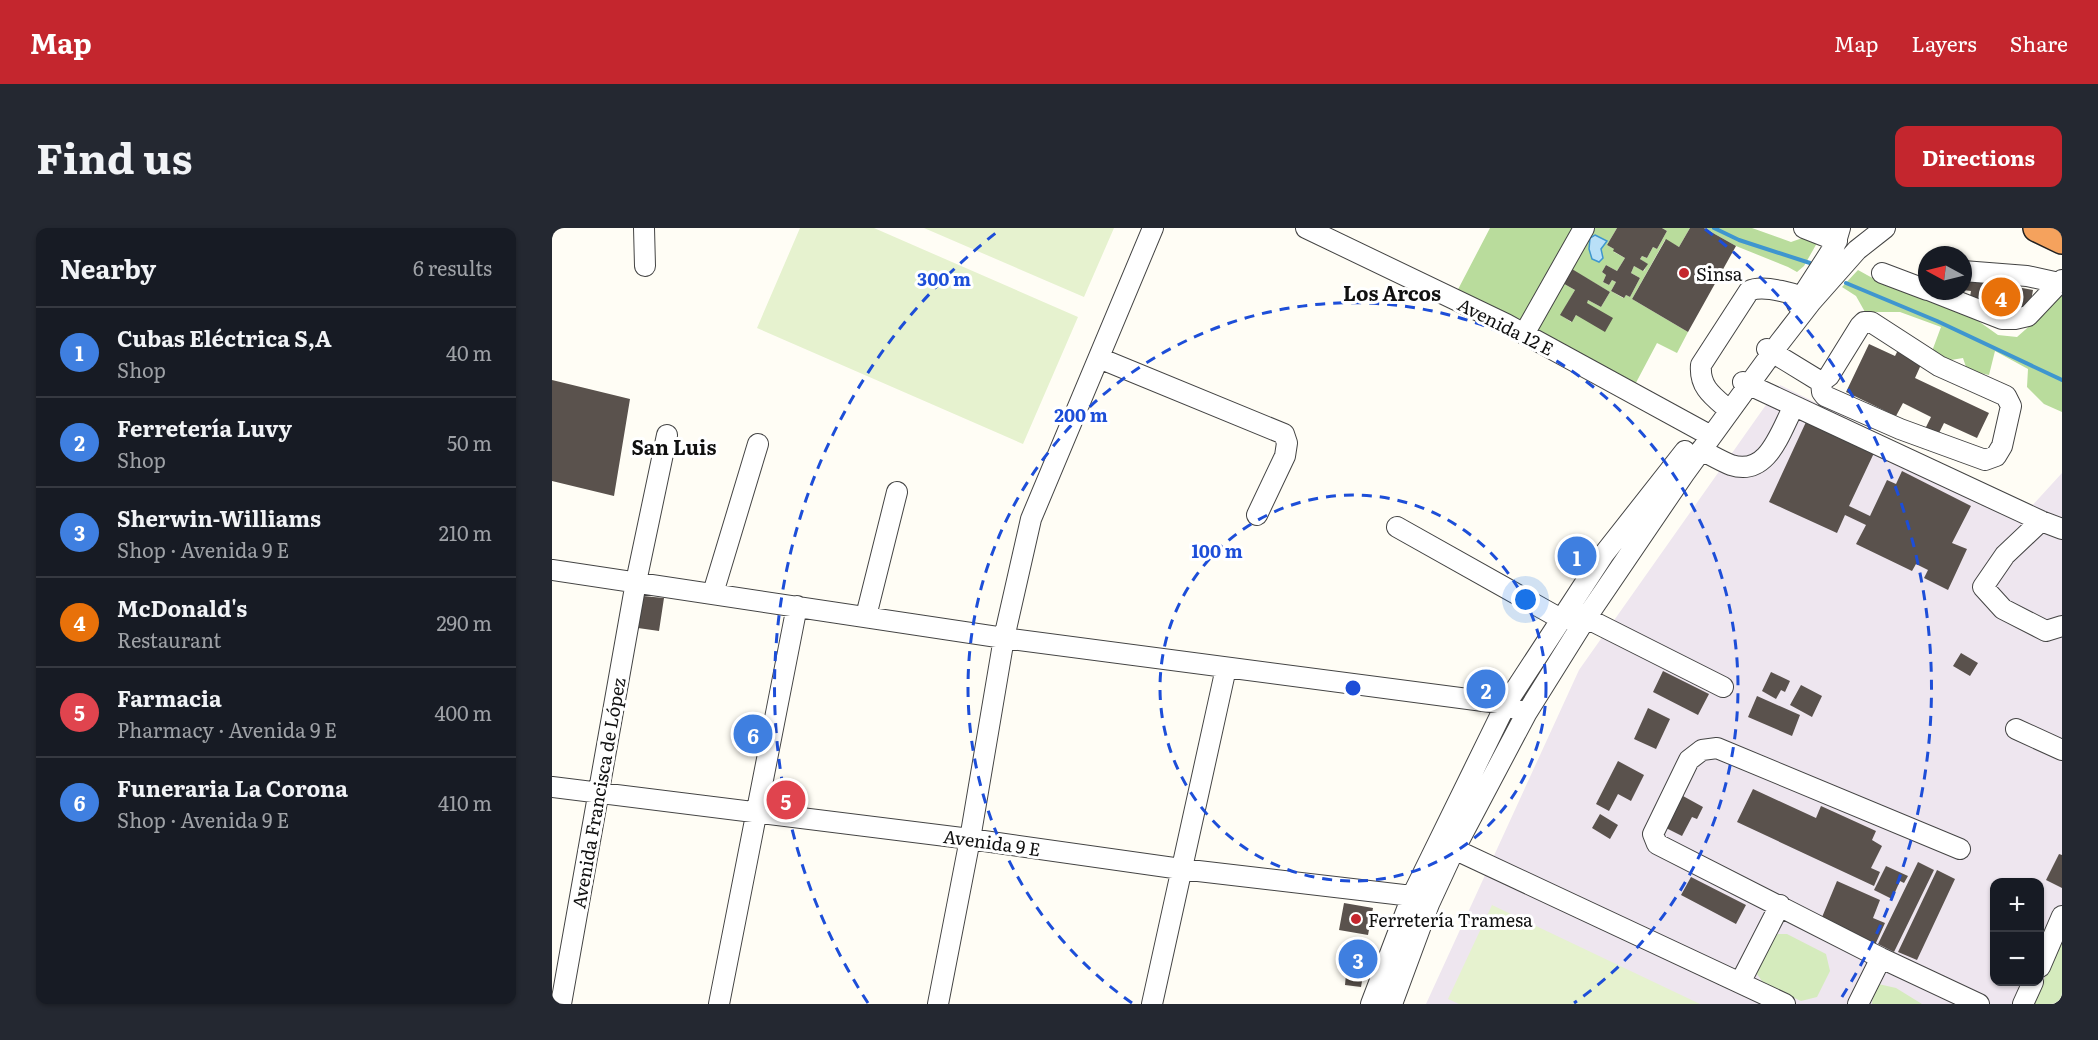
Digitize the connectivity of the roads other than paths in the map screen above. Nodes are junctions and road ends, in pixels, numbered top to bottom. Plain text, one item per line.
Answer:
1 (644, 228) edge
2 (1153, 228) edge
3 (1306, 228) edge
4 (1584, 228) edge
5 (1885, 228) edge
6 (2038, 228) edge
7 (1811, 229) edge
8 (1838, 234) edge
9 (2062, 240) edge
10 (645, 266) dead end
11 (1972, 272) edge
12 (1882, 273) dead end
13 (2061, 282) edge
14 (1918, 286) edge
15 (1807, 299) junction
16 (1955, 300) edge
17 (1524, 334) junction
18 (1770, 351) junction
19 (1099, 358) junction
20 (1821, 382) junction
21 (1746, 384) junction
22 (1794, 406) junction
23 (1727, 409) junction
24 (667, 435) dead end
25 (1705, 439) junction
26 (758, 444) dead end
27 (897, 492) dead end
28 (1257, 515) dead end
29 (2041, 521) junction
30 (1397, 527) dead end
31 (2062, 529) edge
32 (552, 570) edge
33 (636, 582) junction
34 (713, 593) junction
35 (797, 606) junction
36 (866, 616) junction
37 (1586, 618) junction
38 (1561, 619) junction
39 (2062, 626) edge
40 (1004, 638) junction
41 (1226, 668) junction
42 (1723, 687) dead end
43 (1506, 704) junction
44 (1526, 714) junction
45 (2016, 729) dead end
46 (2062, 750) edge
47 (552, 787) edge
48 (598, 793) junction
49 (755, 813) junction
50 (970, 839) junction
51 (1446, 846) junction
52 (1959, 849) dead end
53 (1181, 869) junction
54 (1412, 896) junction
55 (1429, 904) junction
56 (1780, 905) junction
57 (2062, 916) edge
58 (1881, 958) junction
59 (2044, 958) edge
60 (1740, 983) junction
61 (2031, 986) edge
62 (563, 1003) edge
63 (718, 1004) edge
64 (938, 1004) edge
65 (1152, 1004) edge
66 (1371, 1004) edge
67 (1392, 1004) edge
68 (1785, 1004) edge
69 (1858, 1004) edge
70 (1979, 1004) edge
71 (2023, 1004) edge

1 - 10 street
2 - 19 street
3 - 17 street, Avenida 12 E
4 - 17 street
5 - 15 street
6 - 9 highway
7 - 8 street
8 - 15 street
11 - 13 street
12 - 14 street
13 - 16 street
15 - 18 street
15 - 23 street
17 - 25 street, Avenida 12 E
18 - 20 street
18 - 21 street
19 - 28 street
19 - 40 street
20 - 20 street
21 - 22 street
21 - 23 street
22 - 25 street, Avenida 12 E
22 - 29 street
23 - 25 street
24 - 33 street, Avenida Francisca de López
25 - 37 street
25 - 38 street
26 - 34 street
27 - 36 street
29 - 31 street
29 - 39 street
30 - 38 street
32 - 33 street
33 - 34 street
33 - 48 street, Avenida Francisca de López
34 - 35 street
35 - 36 street
35 - 49 street
36 - 40 street
37 - 38 street
37 - 42 street
37 - 44 street
38 - 43 street
40 - 41 street
40 - 50 street
41 - 43 street
41 - 53 street
43 - 44 street
43 - 51 street
44 - 51 street
45 - 46 street
47 - 48 street, Avenida 9 E
48 - 49 street, Avenida 9 E
48 - 62 street, Avenida Francisca de López
49 - 50 street, Avenida 9 E
49 - 63 street
50 - 53 street, Avenida 9 E
50 - 64 street
51 - 54 street
51 - 55 street
51 - 60 street
52 - 56 street
53 - 54 street, Avenida 9 E
53 - 65 street
54 - 55 street, Avenida 9 E
54 - 66 street
55 - 67 street
56 - 58 street
56 - 60 street
57 - 59 street
58 - 69 street
58 - 70 street
60 - 68 street
61 - 71 street

